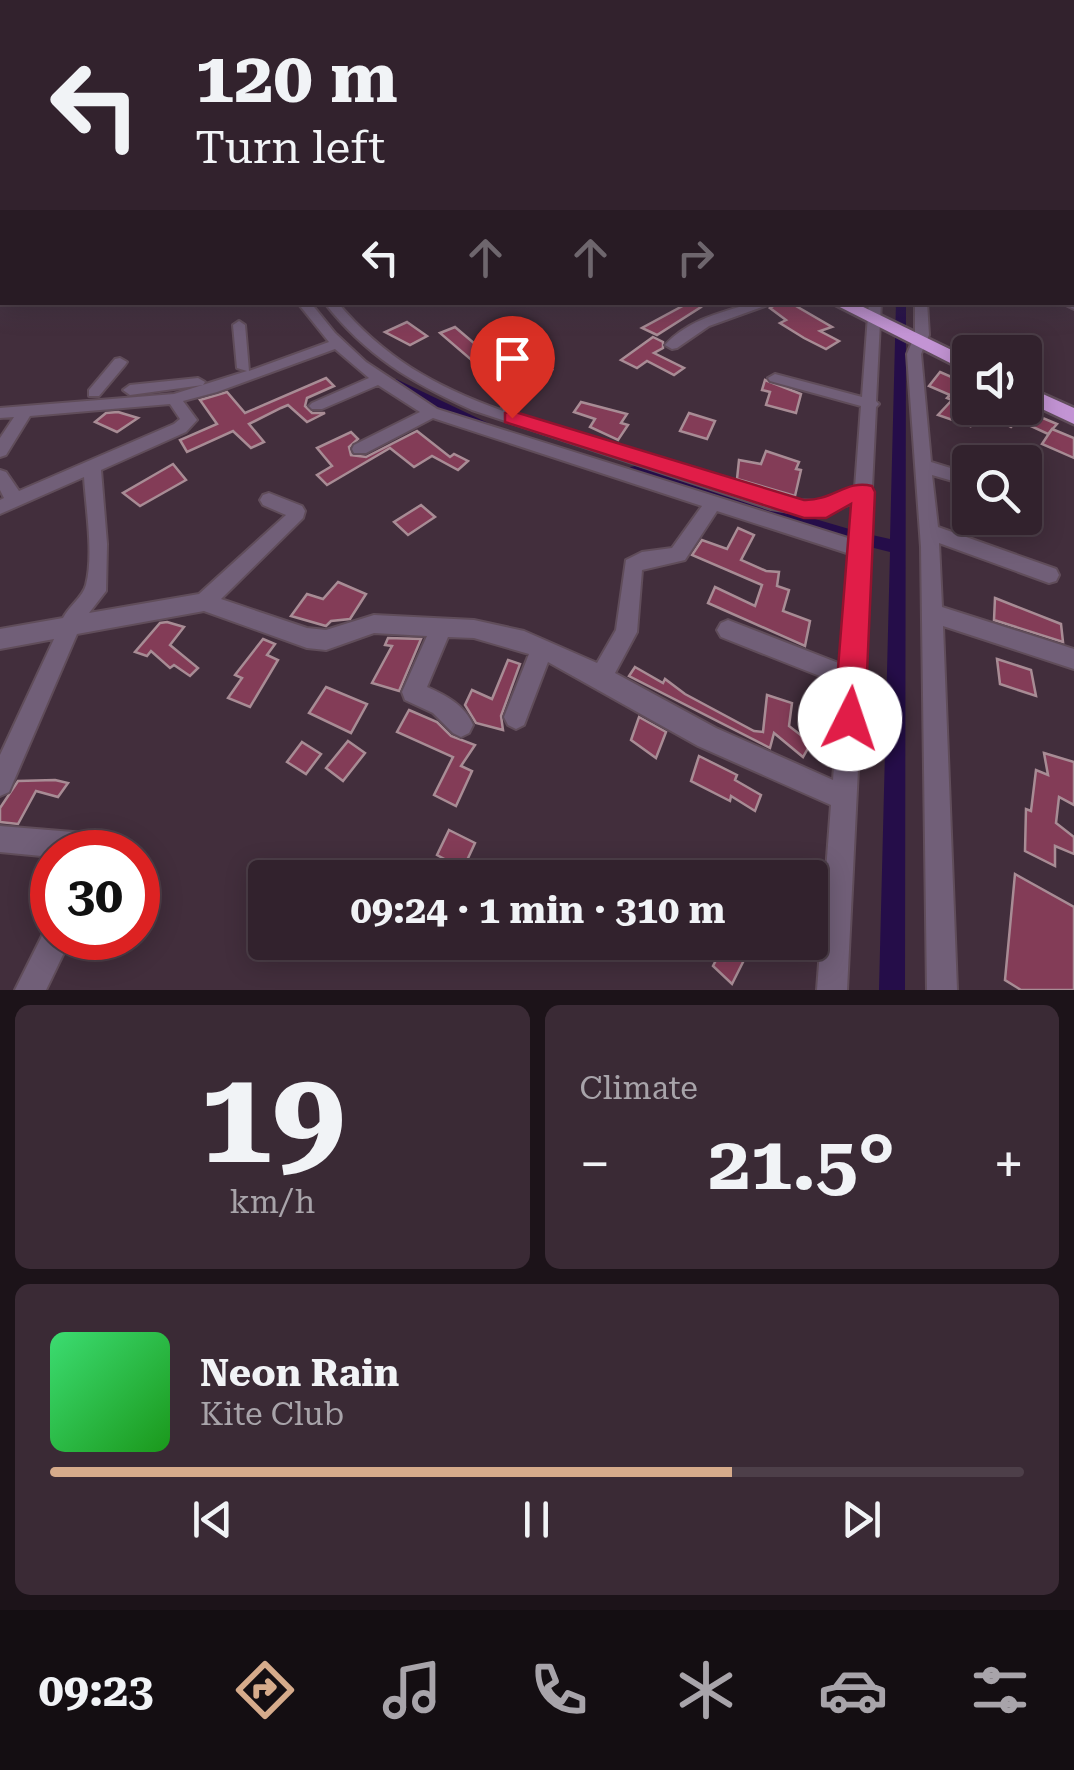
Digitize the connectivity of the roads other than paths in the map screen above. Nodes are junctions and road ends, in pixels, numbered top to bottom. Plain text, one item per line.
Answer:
1 (305, 305) edge
2 (335, 305) edge
3 (760, 305) edge
4 (847, 305) edge
5 (921, 305) edge
6 (877, 315) edge
7 (239, 325) dead end
8 (916, 336) junction
9 (330, 340) junction
10 (672, 345) dead end
11 (952, 349) edge
12 (952, 357) edge
13 (120, 362) dead end
14 (244, 368) junction
15 (501, 370) dead end
16 (775, 378) dead end
17 (379, 379) junction
18 (1042, 388) edge
19 (94, 394) junction
20 (124, 396) junction
21 (174, 399) junction
22 (1042, 401) edge
23 (0, 402) edge
24 (1074, 402) edge
25 (871, 404) junction
26 (316, 406) dead end
27 (26, 412) junction
28 (432, 412) junction
29 (0, 413) edge
30 (1074, 417) edge
31 (512, 418) junction
32 (360, 449) dead end
33 (0, 451) edge
34 (923, 466) junction
35 (92, 467) junction
36 (952, 475) edge
37 (0, 476) edge
38 (864, 492) junction
39 (269, 500) dead end
40 (713, 502) junction
41 (8, 503) edge
42 (930, 532) junction
43 (861, 550) junction
44 (1049, 575) dead end
45 (204, 602) junction
46 (932, 614) junction
47 (73, 624) junction
48 (442, 626) junction
49 (728, 630) dead end
50 (0, 640) edge
51 (542, 649) junction
52 (1074, 659) edge
53 (601, 678) junction
54 (852, 679) junction
55 (516, 717) dead end
56 (461, 725) dead end
57 (2, 772) edge
58 (844, 798) junction
59 (0, 839) edge
60 (30, 842) edge
61 (45, 960) edge
62 (30, 990) edge
63 (832, 990) edge
64 (942, 990) edge

1 - 9 street
2 - 31 street
3 - 10 street
4 - 6 highway
5 - 8 street
6 - 8 highway
6 - 25 street
7 - 14 street
8 - 11 highway
8 - 12 highway
8 - 34 street
9 - 14 street
9 - 17 street
9 - 21 street
13 - 19 street
14 - 20 street
15 - 31 street
16 - 25 street
17 - 26 street
17 - 28 street
18 - 24 highway
19 - 20 street
19 - 23 street
20 - 21 street
20 - 27 street
21 - 35 street
22 - 30 highway
25 - 38 street
27 - 29 street
27 - 33 street
28 - 32 street
28 - 40 street
31 - 38 street
34 - 36 street
34 - 42 street
35 - 41 street
35 - 47 street
37 - 41 street
38 - 43 street
39 - 45 street
40 - 43 street
40 - 53 street
42 - 44 street
42 - 46 street
43 - 54 street
45 - 47 street
45 - 48 street
46 - 52 street
46 - 64 street
47 - 50 street
47 - 57 street
48 - 51 street
48 - 56 street
49 - 54 street
51 - 53 street
51 - 55 street
53 - 58 street
54 - 58 street
58 - 63 street
59 - 60 street
61 - 62 street

